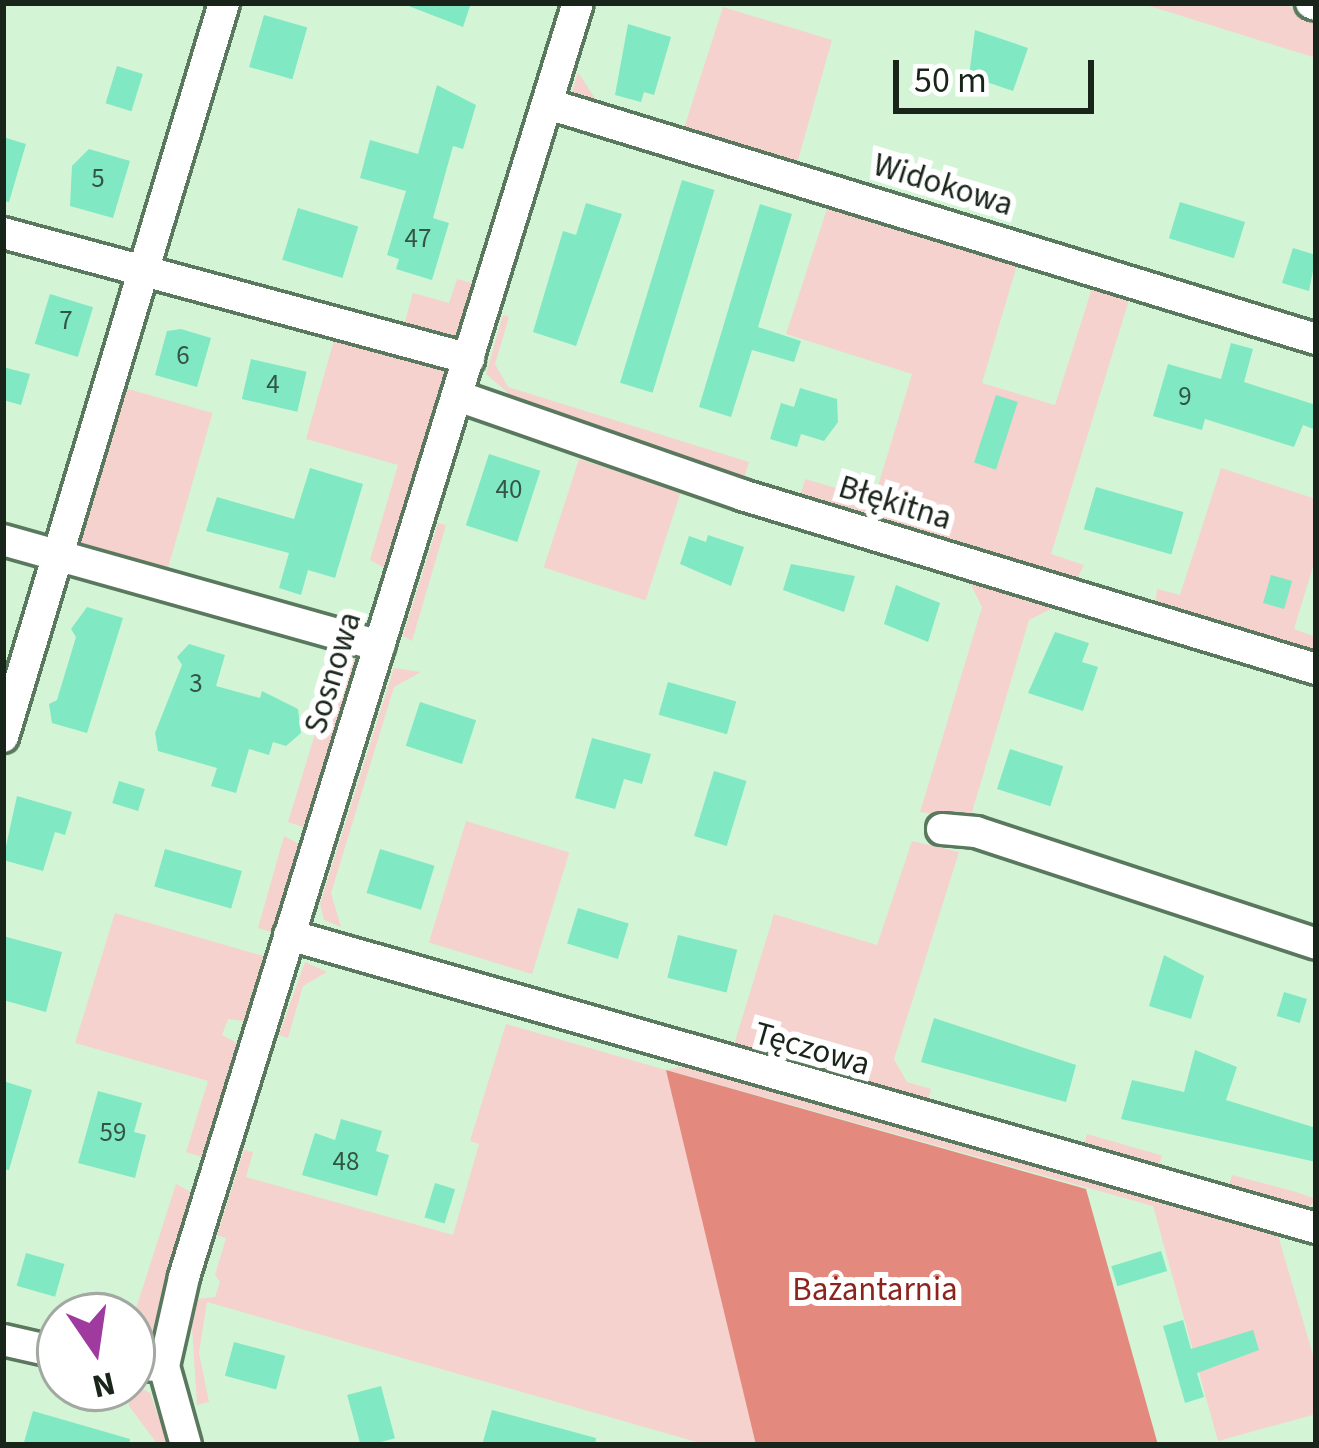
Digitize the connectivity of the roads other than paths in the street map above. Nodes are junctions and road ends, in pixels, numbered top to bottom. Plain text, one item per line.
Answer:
1 (224, 3) edge
2 (578, 3) edge
3 (548, 104) junction
4 (3, 233) edge
5 (143, 269) junction
6 (1316, 339) edge
7 (469, 359) junction
8 (458, 396) junction
9 (3, 540) edge
10 (59, 556) junction
11 (379, 646) junction
12 (1316, 669) edge
13 (3, 736) edge
14 (942, 829) dead end
15 (290, 935) junction
16 (1316, 944) edge
17 (1316, 1228) edge
18 (3, 1340) edge
19 (36, 1348) edge
20 (156, 1366) edge
21 (164, 1366) junction
22 (186, 1445) edge

1 - 5 street
2 - 3 street, Sosnowa
3 - 6 street, Widokowa
3 - 7 street, Sosnowa
4 - 5 street
5 - 7 street
5 - 10 street
7 - 8 street, Sosnowa
8 - 11 street, Sosnowa
8 - 12 street, Błękitna
9 - 10 street
10 - 11 street
10 - 13 street
11 - 15 street, Sosnowa
14 - 16 street
15 - 17 street, Tęczowa
15 - 21 street, Sosnowa
18 - 19 street
20 - 21 street
21 - 22 street

